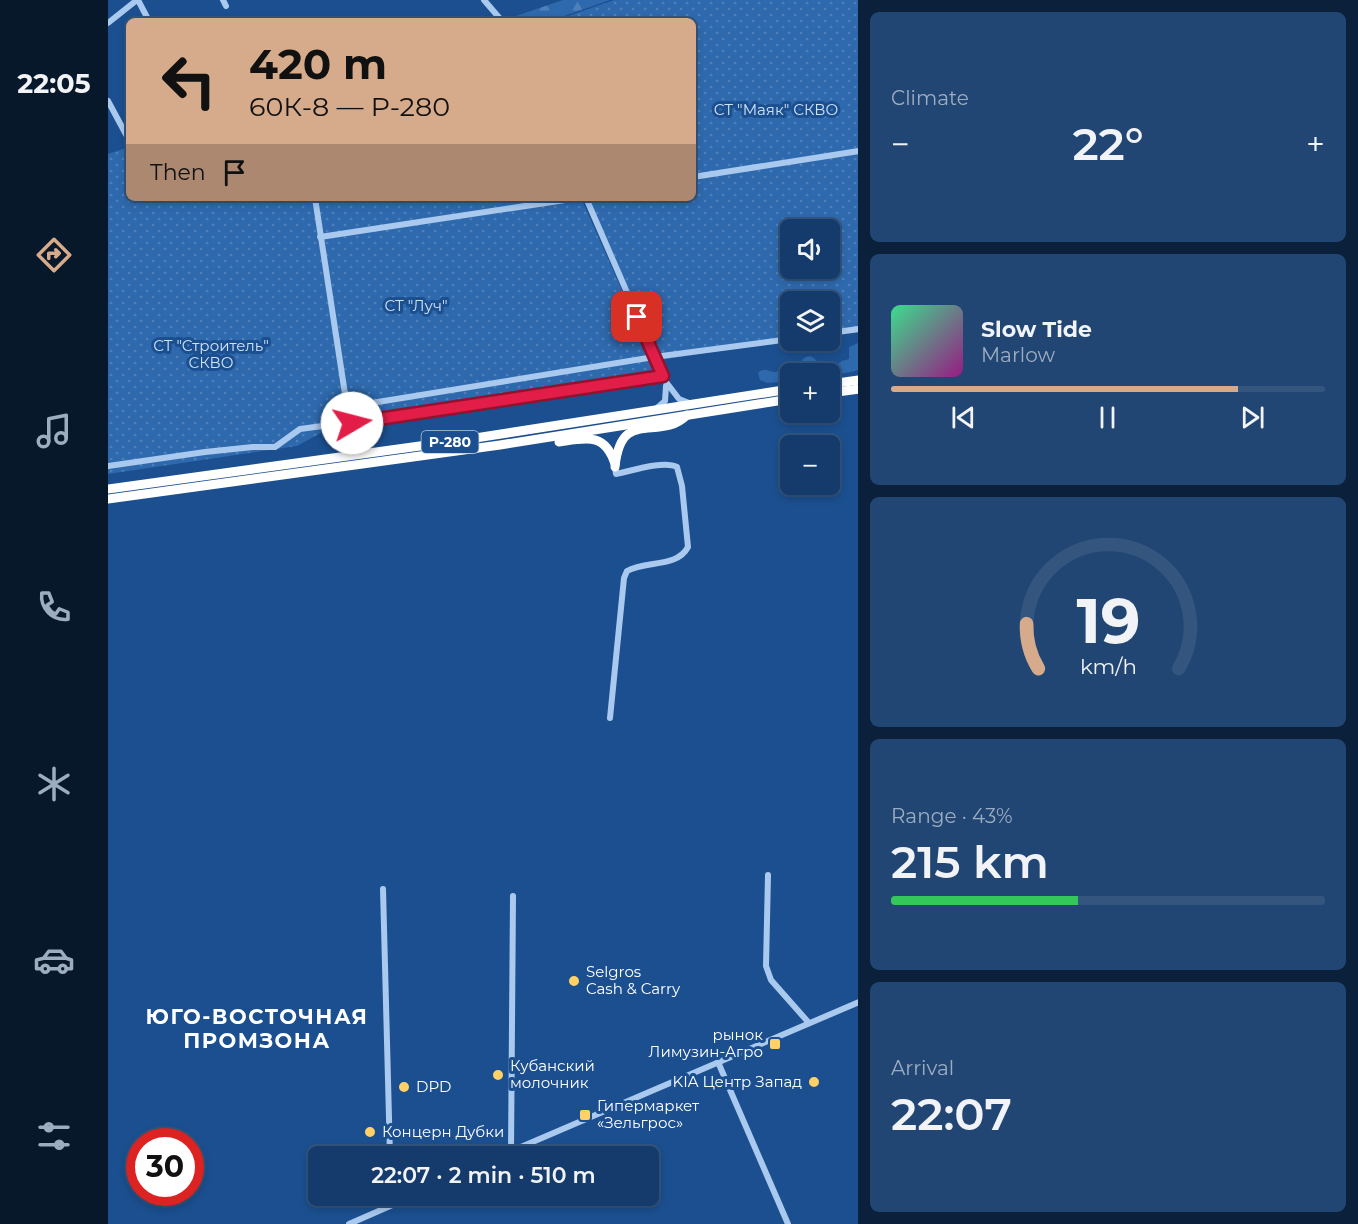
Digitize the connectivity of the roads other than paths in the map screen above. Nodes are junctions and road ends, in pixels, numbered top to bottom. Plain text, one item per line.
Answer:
1 (137, 0) edge
2 (484, 0) edge
3 (147, 18) edge
4 (499, 18) edge
5 (108, 23) edge
6 (108, 101) edge
7 (126, 134) edge
8 (858, 151) edge
9 (696, 177) edge
10 (315, 201) edge
11 (558, 201) edge
12 (587, 201) edge
13 (320, 237) junction
14 (858, 329) edge
15 (840, 332) edge
16 (780, 340) edge
17 (654, 357) junction
18 (664, 379) junction
19 (858, 380) edge
20 (840, 383) edge
21 (858, 389) edge
22 (840, 392) edge
23 (780, 393) edge
24 (771, 397) junction
25 (780, 398) edge
26 (695, 404) junction
27 (651, 411) junction
28 (687, 415) junction
29 (539, 435) junction
30 (108, 466) edge
31 (615, 466) junction
32 (108, 489) edge
33 (108, 499) edge
34 (610, 718) dead end
35 (768, 875) dead end
36 (383, 889) dead end
37 (513, 896) dead end
38 (857, 1005) edge
39 (809, 1023) junction
40 (718, 1062) junction
41 (390, 1146) edge
42 (511, 1146) edge
43 (525, 1146) edge
44 (389, 1206) edge
45 (349, 1224) edge
46 (788, 1224) edge

1 - 3 street
1 - 5 street
2 - 4 street
6 - 7 street
8 - 9 street
10 - 13 street
11 - 13 street
12 - 17 street
13 - 17 street
14 - 15 street
16 - 17 street
17 - 18 street
18 - 26 street
18 - 27 street
18 - 30 street
19 - 20 highway
21 - 22 highway
23 - 24 highway, Р-280
24 - 25 highway, Р-280
24 - 26 highway, Р-280
24 - 28 highway, Р-280
26 - 27 highway, Р-280
27 - 29 highway, Р-280
28 - 29 highway, Р-280
28 - 31 highway
29 - 31 highway
29 - 32 highway, Р-280
29 - 33 highway, Р-280
31 - 34 street
35 - 39 street
36 - 41 street
37 - 42 street
38 - 39 street
39 - 40 street
40 - 43 street
40 - 46 street
44 - 45 street

